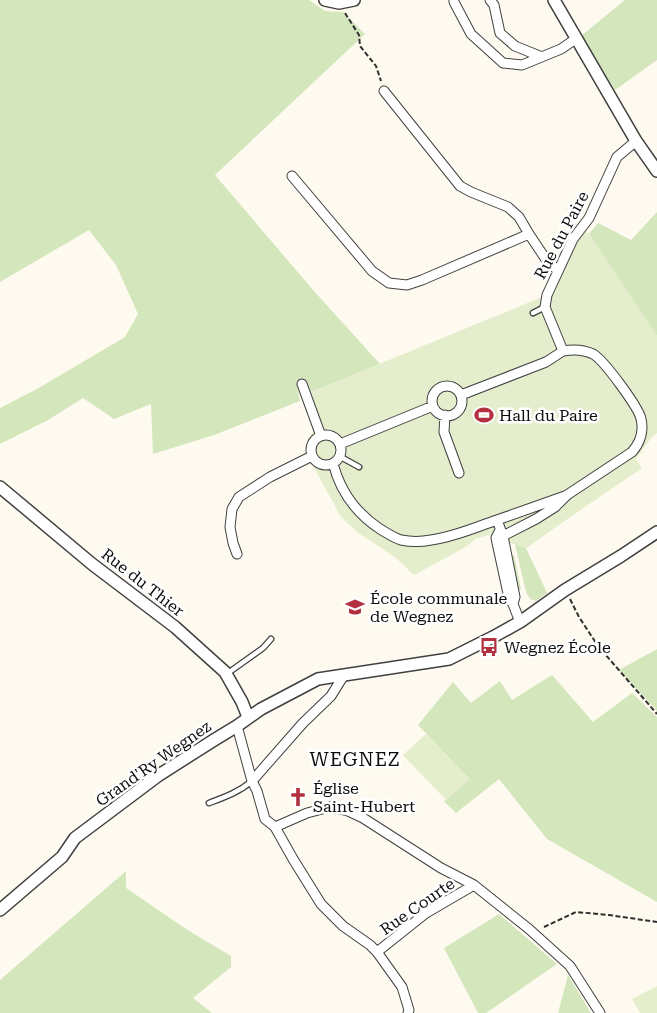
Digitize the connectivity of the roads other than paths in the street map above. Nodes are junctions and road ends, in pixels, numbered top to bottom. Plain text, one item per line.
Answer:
1 (325, 0) edge
2 (354, 0) edge
3 (454, 0) edge
4 (490, 0) edge
5 (554, 0) edge
6 (577, 38) junction
7 (542, 57) junction
8 (384, 90) road end
9 (636, 141) junction
10 (657, 171) edge
11 (292, 176) dead end
12 (529, 234) junction
13 (558, 270) junction
14 (545, 307) junction
15 (533, 314) dead end
16 (563, 351) junction
17 (302, 384) dead end
18 (460, 395) junction
19 (433, 406) junction
20 (445, 415) junction
21 (321, 436) junction
22 (340, 444) junction
23 (312, 456) junction
24 (336, 459) junction
25 (359, 467) dead end
26 (459, 473) dead end
27 (0, 487) edge
28 (567, 495) junction
29 (497, 520) junction
30 (657, 532) edge
31 (501, 533) junction
32 (237, 554) dead end
33 (520, 622) junction
34 (271, 639) dead end
35 (227, 674) junction
36 (344, 675) junction
37 (248, 717) junction
38 (237, 726) junction
39 (252, 781) junction
40 (209, 803) dead end
41 (275, 827) junction
42 (474, 885) junction
43 (0, 910) edge
44 (377, 952) junction
45 (408, 1013) edge
46 (600, 1013) edge

1 - 2 street
3 - 7 street
4 - 7 street
5 - 6 street
6 - 7 street
6 - 9 street
8 - 12 street
9 - 10 street
9 - 13 street, Rue du Paire
11 - 12 street
12 - 13 street
13 - 14 street, Rue du Paire
14 - 15 lane
14 - 16 street
16 - 18 street
16 - 28 street
17 - 21 street
18 - 19 street
18 - 20 street
19 - 20 street
19 - 22 street
20 - 26 street
21 - 22 street
21 - 23 street
22 - 24 street
23 - 24 street
23 - 32 street
24 - 25 lane
24 - 29 street
27 - 35 street, Rue du Thier
28 - 29 street
28 - 31 street
29 - 31 street
30 - 33 street, Grand'Ry Wegnez
31 - 33 street
33 - 36 street, Grand'Ry Wegnez
34 - 35 lane
35 - 37 street, Rue du Thier
36 - 37 street, Grand'Ry Wegnez
36 - 39 street
37 - 38 street, Grand'Ry Wegnez
38 - 39 street
38 - 43 street, Grand'Ry Wegnez
39 - 40 lane
39 - 41 street
41 - 42 street
41 - 44 street
42 - 44 street, Rue Courte
42 - 46 street
44 - 45 street

